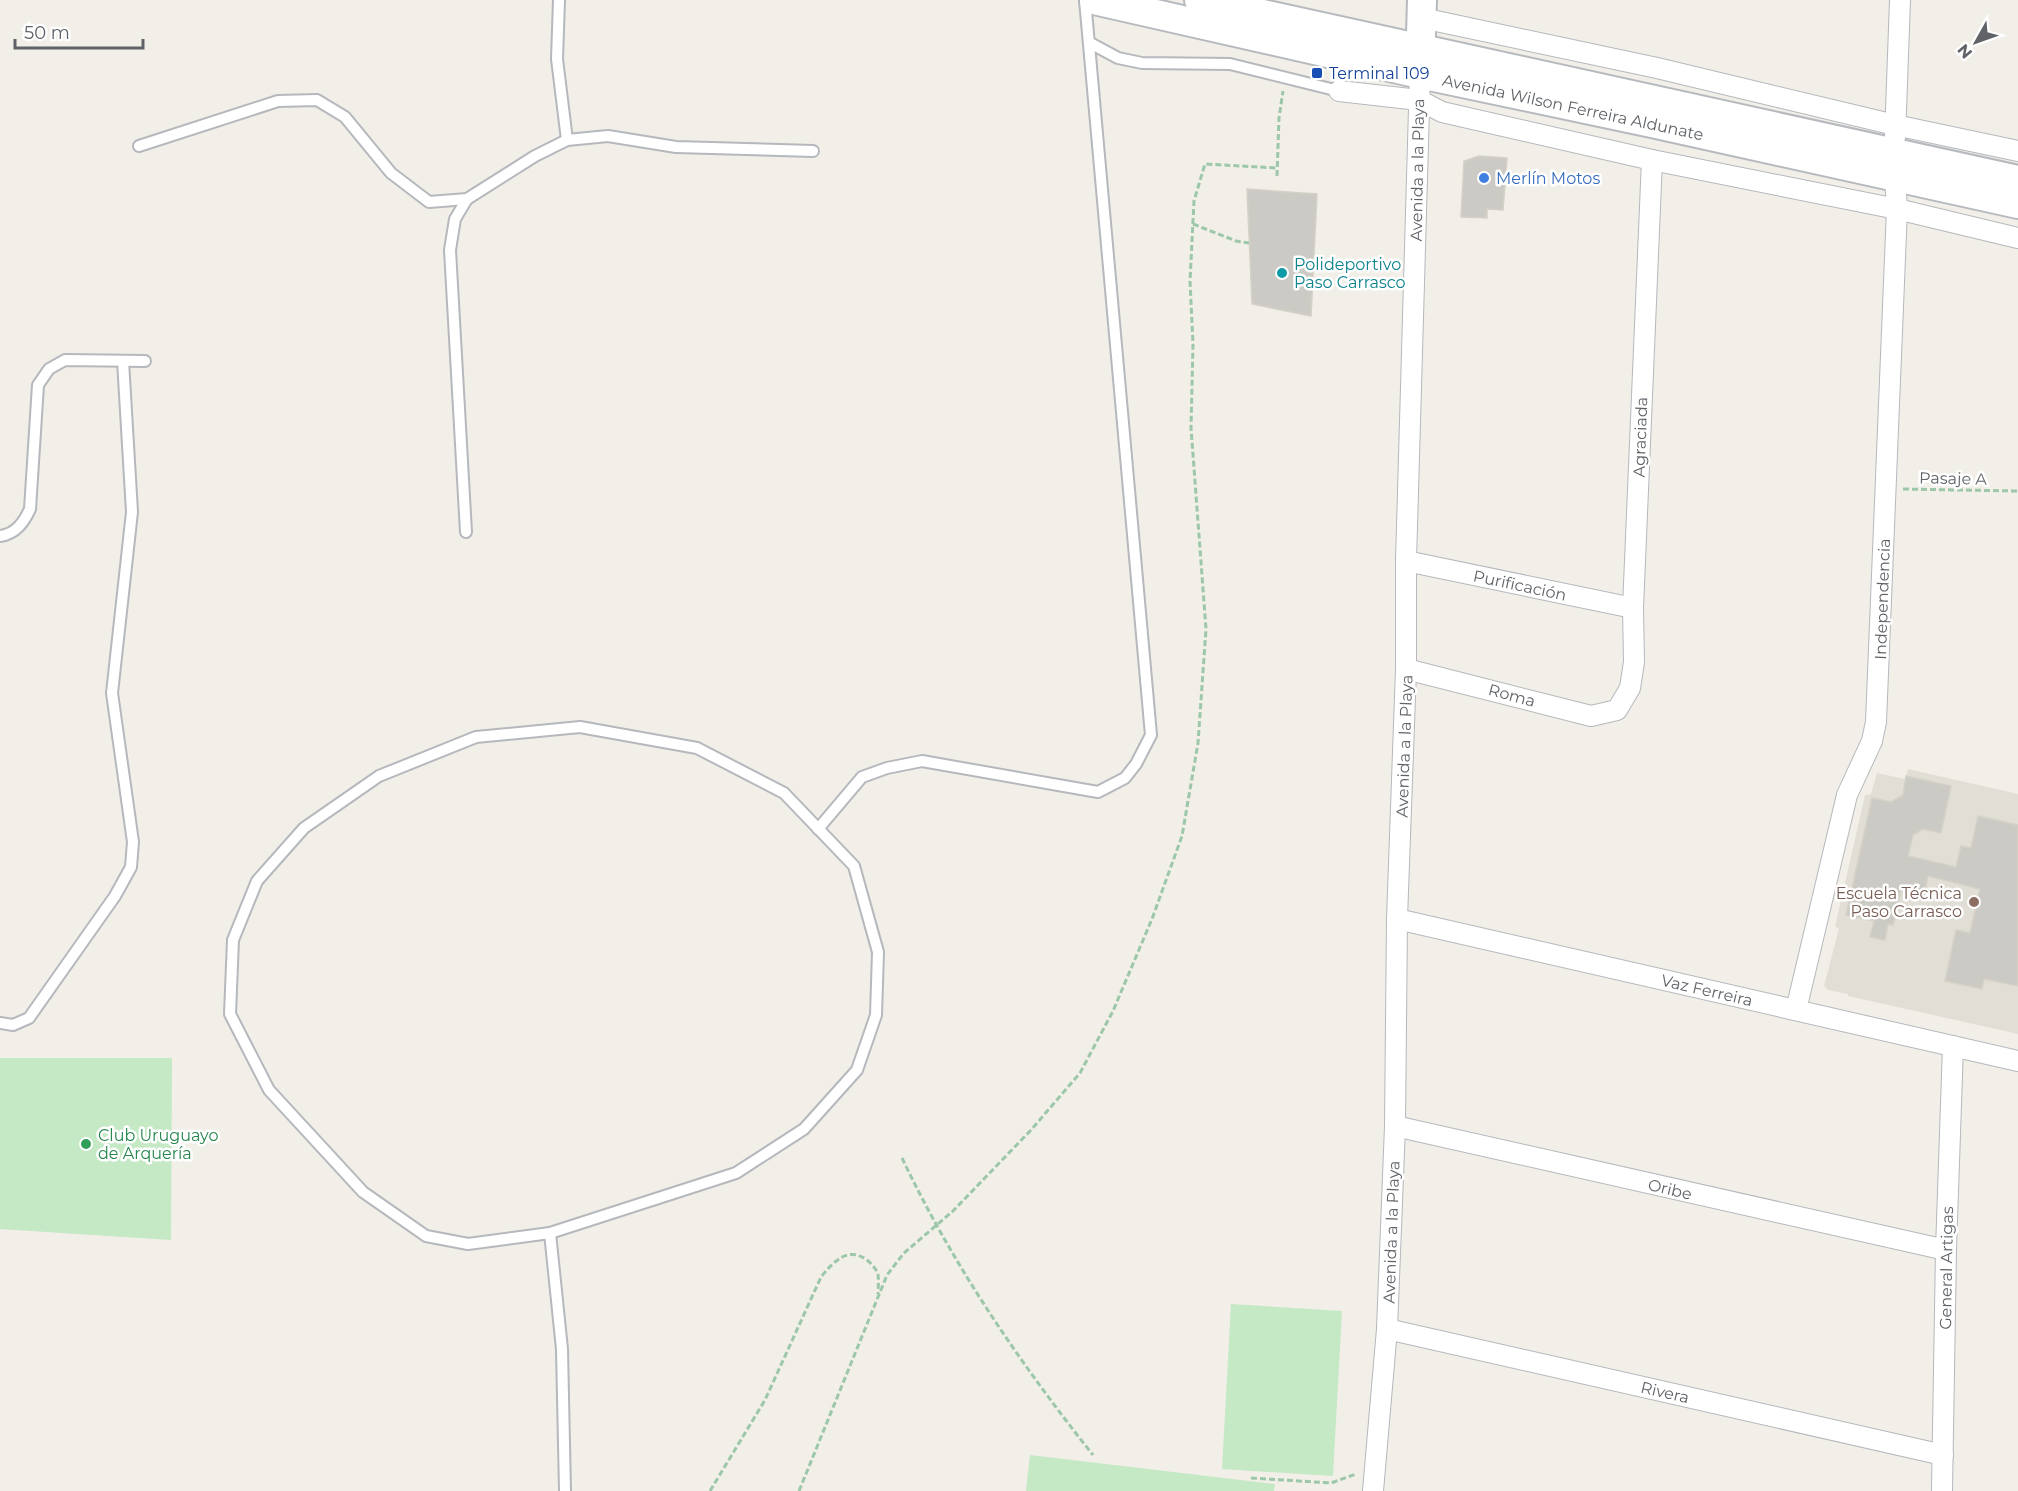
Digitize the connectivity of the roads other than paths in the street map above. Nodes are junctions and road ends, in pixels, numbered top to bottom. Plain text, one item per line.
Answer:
1 (559, 0) edge
2 (1085, 0) edge
3 (1094, 0) edge
4 (1199, 0) edge
5 (1900, 0) edge
6 (1422, 9) edge
7 (1090, 43) junction
8 (1340, 55) junction
9 (1420, 75) junction
10 (1339, 91) junction
11 (567, 140) junction
12 (140, 146) dead end
13 (813, 150) dead end
14 (2018, 151) edge
15 (1895, 152) junction
16 (1652, 160) junction
17 (2018, 180) edge
18 (467, 199) junction
19 (2018, 204) edge
20 (1897, 209) junction
21 (2018, 238) edge
22 (123, 361) junction
23 (145, 361) dead end
24 (466, 532) dead end
25 (0, 536) edge
26 (1406, 561) junction
27 (1633, 608) junction
28 (1406, 669) junction
29 (1617, 710) joint
30 (818, 830) junction
31 (1397, 919) junction
32 (1796, 1010) junction
33 (0, 1023) edge
34 (1953, 1046) junction
35 (2018, 1061) edge
36 (1395, 1126) junction
37 (550, 1233) junction
38 (1946, 1250) junction
39 (1387, 1329) junction
40 (1943, 1455) junction
41 (1373, 1486) edge
42 (565, 1491) edge
43 (1942, 1491) edge

1 - 11 lane
2 - 7 lane
3 - 8 main road, Avenida Wilson Ferreira Aldunate
4 - 9 main road, Avenida Wilson Ferreira Aldunate
5 - 15 street, Independencia
6 - 9 main road, Avenida a la Playa
6 - 15 street, Avenida Wilson Ferreira Aldunate
7 - 10 lane
7 - 30 lane
8 - 9 main road, Avenida Wilson Ferreira Aldunate
8 - 10 lane
9 - 10 street
9 - 15 main road, Avenida Wilson Ferreira Aldunate
9 - 16 street, Avenida Wilson Ferreira Aldunate
9 - 26 street, Avenida a la Playa
11 - 13 lane
11 - 18 lane
12 - 18 lane
14 - 15 street, Avenida Wilson Ferreira Aldunate
15 - 17 main road, Avenida Wilson Ferreira Aldunate
15 - 19 main road, Avenida Wilson Ferreira Aldunate
15 - 20 street, Independencia
16 - 20 street, Avenida Wilson Ferreira Aldunate
16 - 27 street, Agraciada
18 - 24 lane
20 - 21 street, Avenida Wilson Ferreira Aldunate
20 - 32 street, Independencia
22 - 23 lane
22 - 25 lane
22 - 33 lane
26 - 27 street, Purificación
26 - 28 street, Avenida a la Playa
27 - 29 street, Agraciada
28 - 29 street, Roma
28 - 31 street, Avenida a la Playa
30 - 37 lane
30 - 37 lane
31 - 32 street, Vaz Ferreira
31 - 36 street, Avenida a la Playa
32 - 34 street, Vaz Ferreira
34 - 35 street, Vaz Ferreira
34 - 38 street, General Artigas
36 - 38 street, Oribe
36 - 39 street, Avenida a la Playa
37 - 42 lane
38 - 40 street, General Artigas
39 - 40 street, Rivera
39 - 41 street, Avenida a la Playa
40 - 43 street, General Artigas

